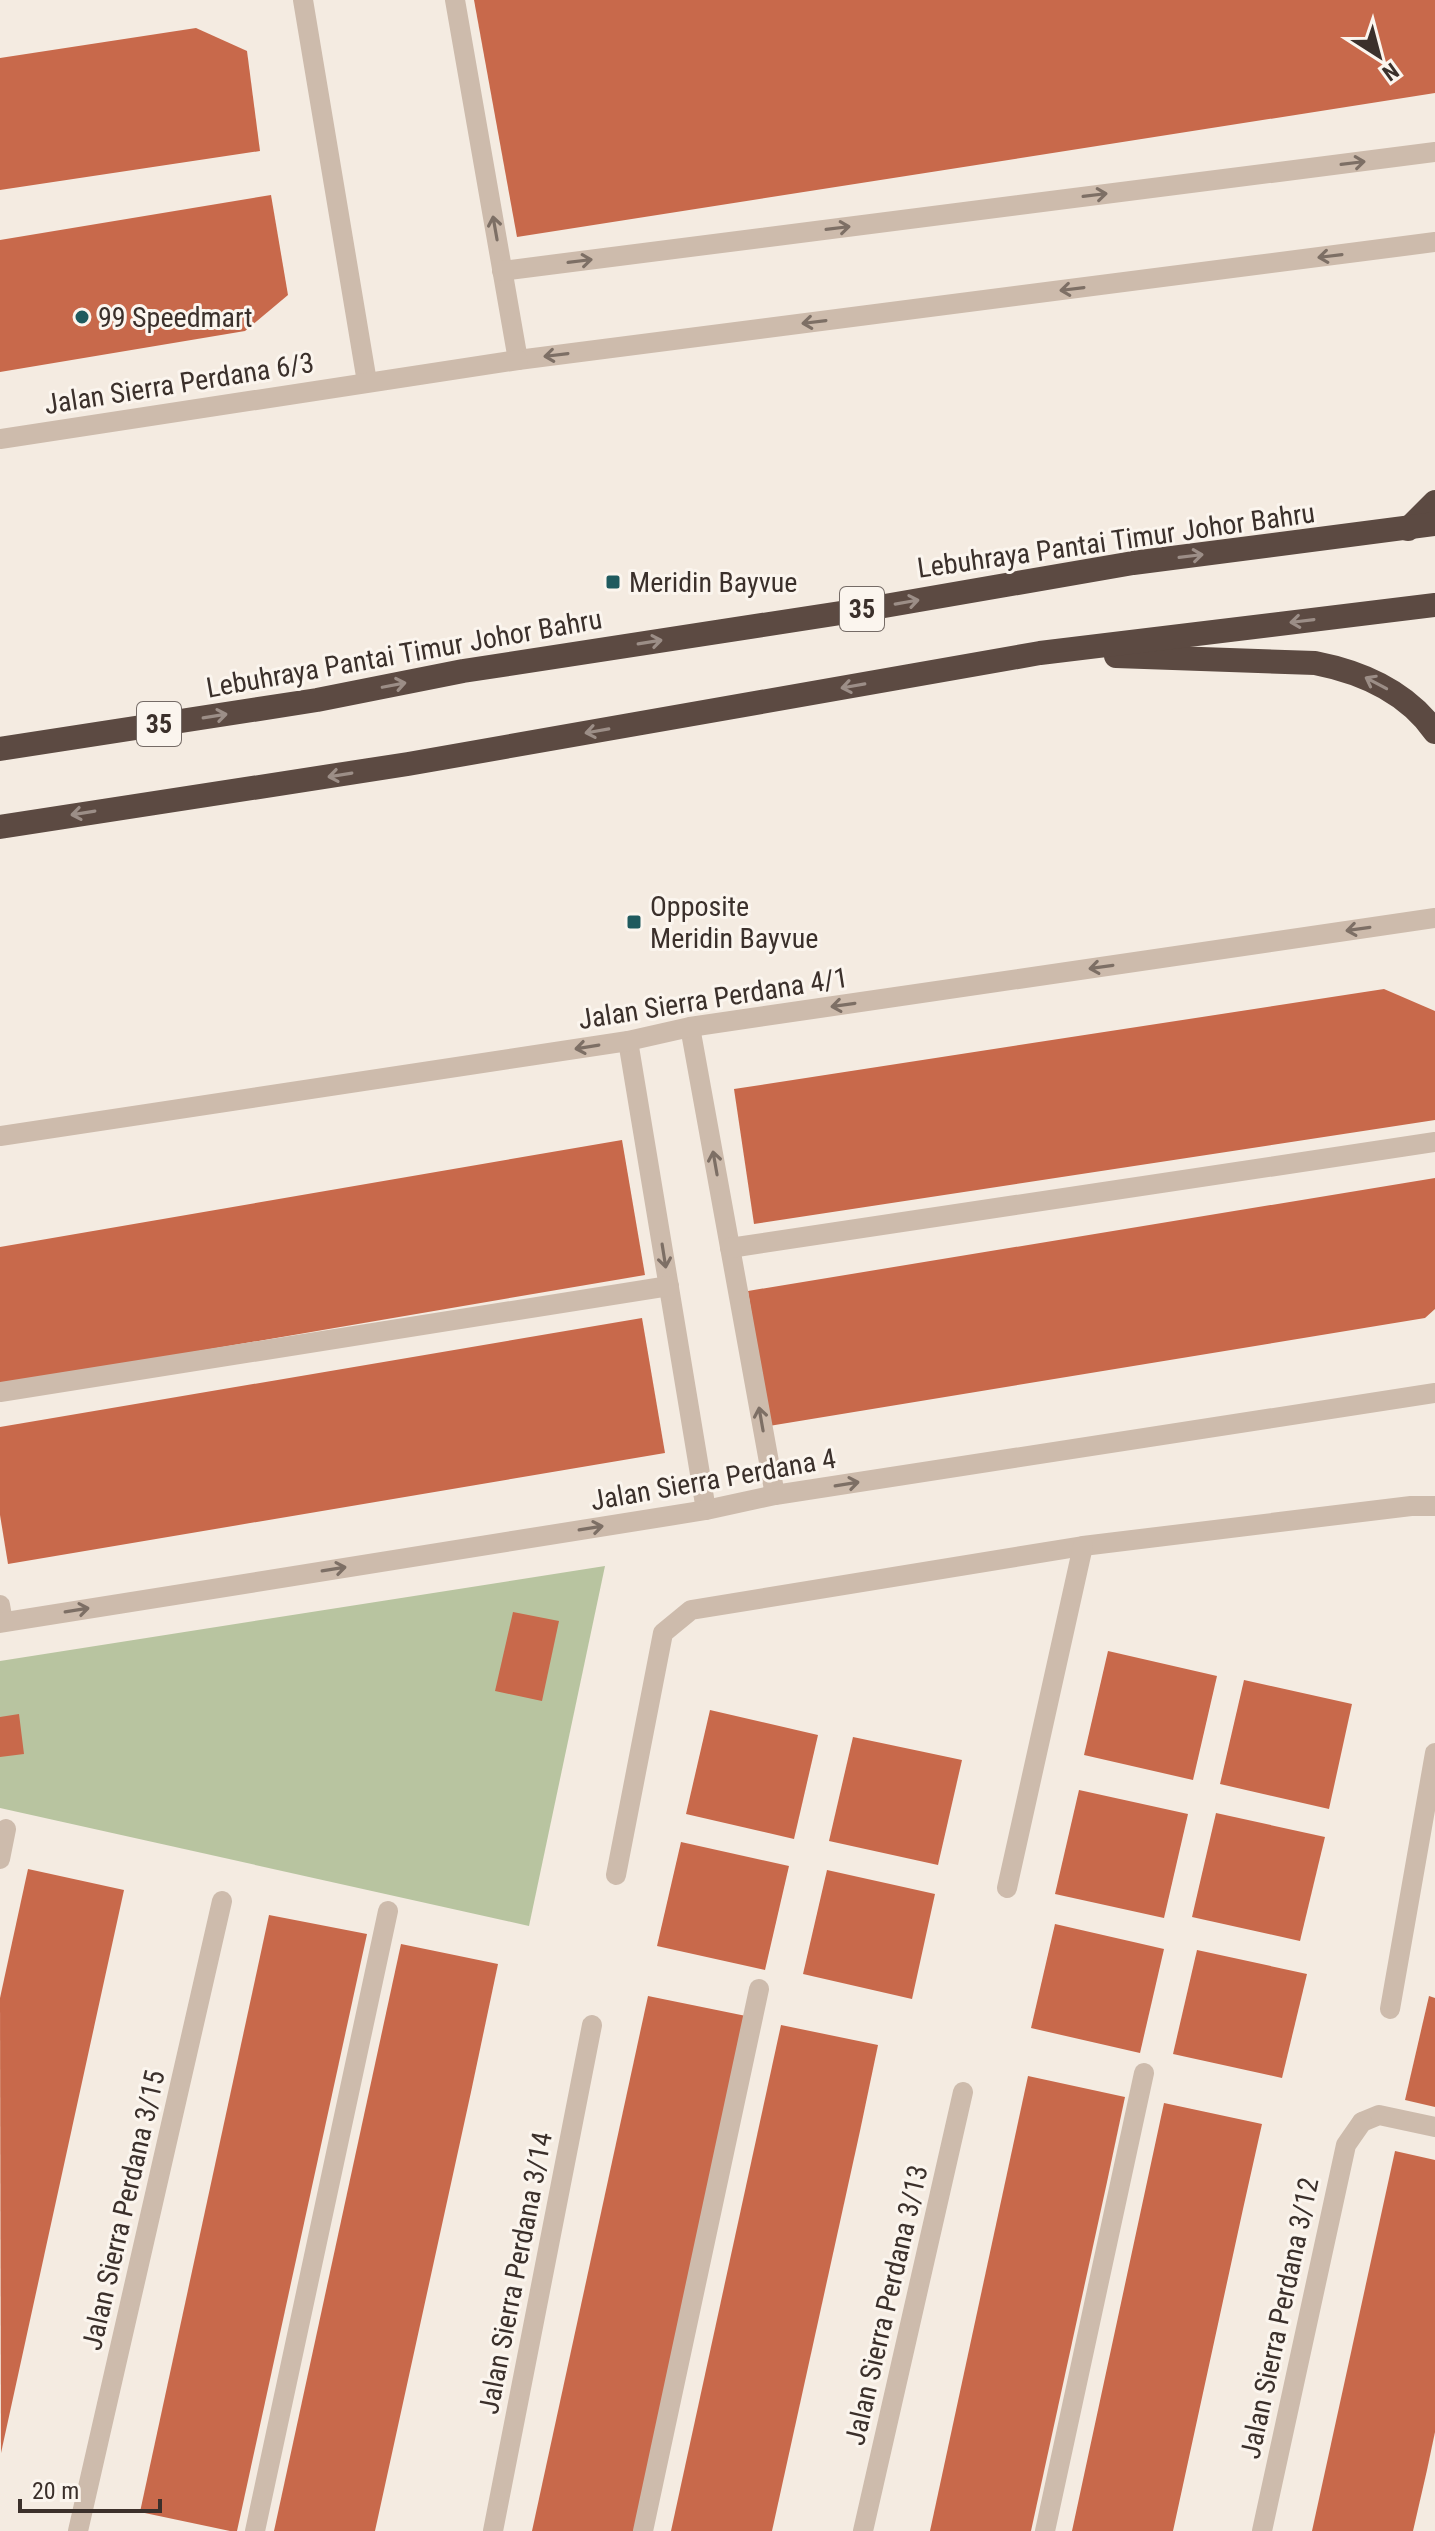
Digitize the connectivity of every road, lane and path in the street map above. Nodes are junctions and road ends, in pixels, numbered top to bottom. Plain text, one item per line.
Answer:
1 (303, 0) edge
2 (455, 0) edge
3 (1435, 152) edge
4 (1435, 242) edge
5 (502, 271) junction
6 (518, 360) junction
7 (367, 382) junction
8 (0, 439) edge
9 (1435, 502) edge
10 (1435, 522) edge
11 (1408, 529) junction
12 (1435, 605) edge
13 (1040, 653) junction
14 (1435, 732) edge
15 (0, 749) edge
16 (0, 827) edge
17 (1435, 918) edge
18 (690, 1027) junction
19 (628, 1041) junction
20 (0, 1136) edge
21 (1435, 1142) edge
22 (730, 1248) junction
23 (669, 1286) junction
24 (0, 1392) edge
25 (1435, 1393) edge
26 (775, 1495) junction
27 (1435, 1506) edge
28 (706, 1510) junction
29 (1083, 1546) junction
30 (1, 1617) edge
31 (1435, 1753) edge
32 (6, 1829) dead end
33 (0, 1859) edge
34 (616, 1875) dead end
35 (1007, 1888) dead end
36 (222, 1901) dead end
37 (388, 1911) dead end
38 (759, 1989) dead end
39 (1390, 2009) dead end
40 (592, 2025) dead end
41 (1144, 2073) dead end
42 (963, 2092) dead end
43 (1435, 2127) edge
44 (78, 2531) edge
45 (255, 2531) edge
46 (493, 2531) edge
47 (643, 2531) edge
48 (863, 2531) edge
49 (1045, 2531) edge
50 (1262, 2531) edge

1 - 7 street
5 -> 2 street
5 -> 3 street
4 -> 6 street, Jalan Sierra Perdana 6/3
5 - 6 street
6 - 7 street, Jalan Sierra Perdana 6/3
7 - 8 street, Jalan Sierra Perdana 6/3
9 - 11 highway
10 - 11 highway, Lebuhraya Pantai Timur Johor Bahru / 35
15 -> 11 highway, Lebuhraya Pantai Timur Johor Bahru / 35
12 -> 13 highway
14 -> 13 highway
13 -> 16 highway
17 -> 18 street, Jalan Sierra Perdana 4/1
18 - 19 street, Jalan Sierra Perdana 4/1
22 -> 18 street
19 -> 20 street, Jalan Sierra Perdana 4/1
19 -> 23 street
21 - 22 street
26 -> 22 street
23 - 24 street
23 - 28 street
26 -> 25 street, Jalan Sierra Perdana 4
26 - 28 street, Jalan Sierra Perdana 4
27 - 29 street
30 -> 28 street, Jalan Sierra Perdana 4
29 - 34 street
29 - 35 street
31 - 39 street
32 - 33 street
36 - 44 street, Jalan Sierra Perdana 3/15
37 - 45 street
38 - 47 street
40 - 46 street, Jalan Sierra Perdana 3/14
41 - 49 street
42 - 48 street, Jalan Sierra Perdana 3/13
43 - 50 street, Jalan Sierra Perdana 3/12

